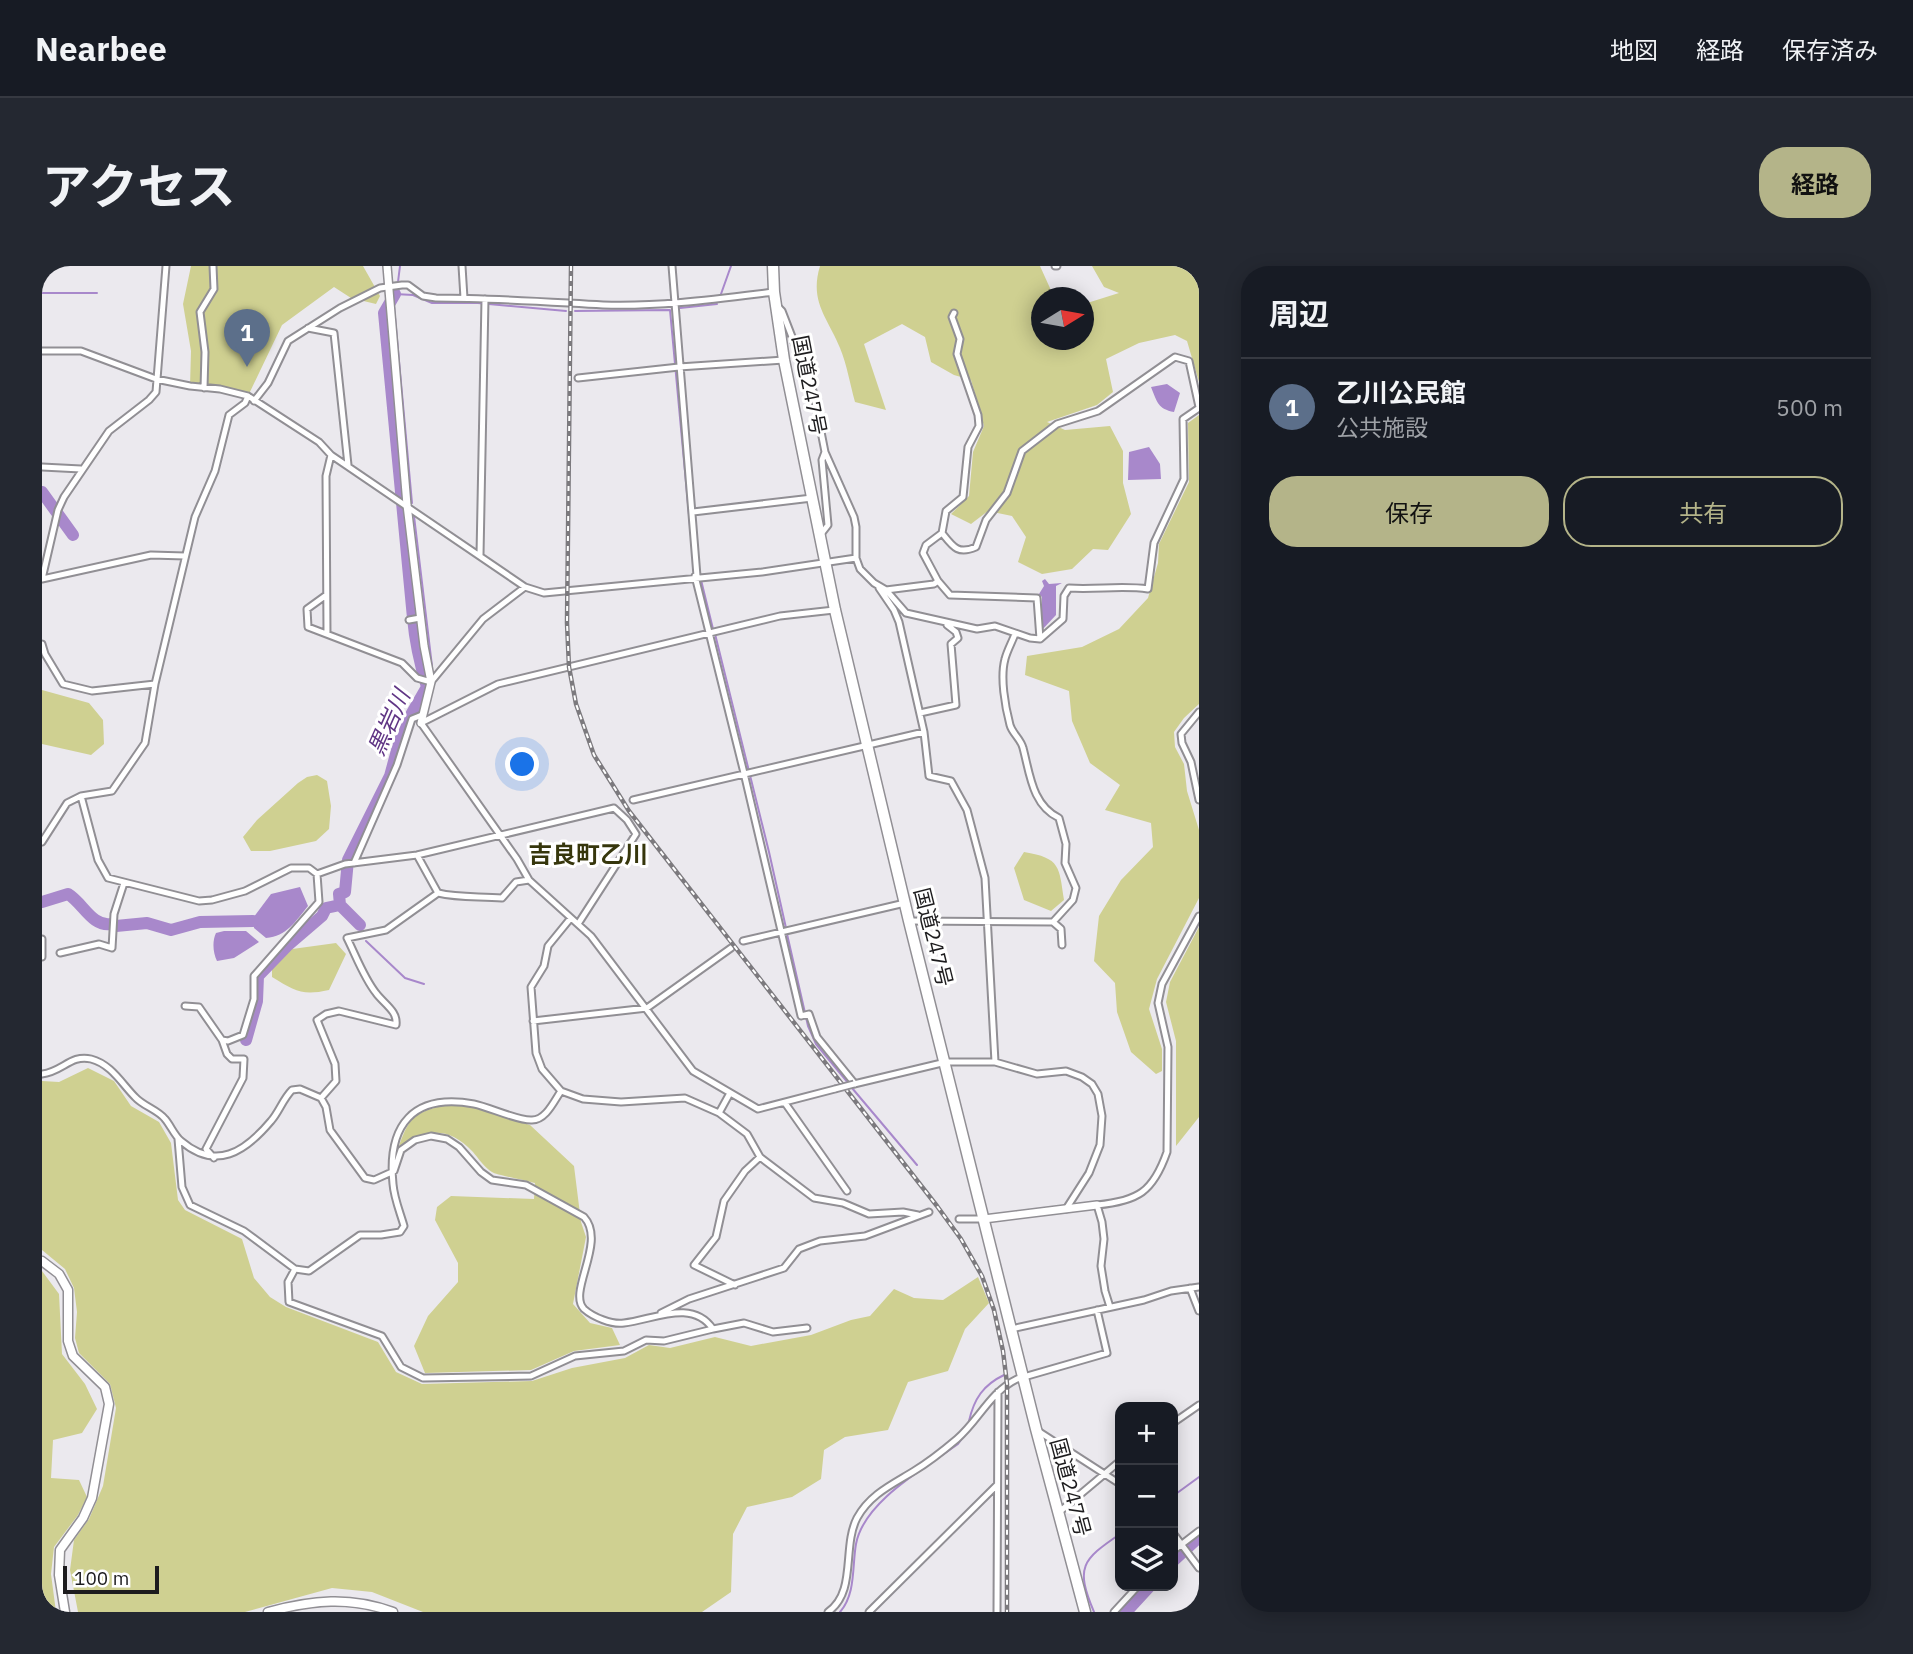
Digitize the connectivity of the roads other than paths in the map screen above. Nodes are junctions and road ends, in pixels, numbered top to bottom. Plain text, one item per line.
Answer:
1 (166, 266) edge
2 (213, 266) edge
3 (387, 266) edge
4 (462, 266) edge
5 (672, 266) edge
6 (773, 266) edge
7 (390, 287) junction
8 (774, 292) junction
9 (464, 298) junction
10 (484, 299) junction
11 (674, 302) junction
12 (776, 305) junction
13 (954, 313) dead end
14 (308, 328) junction
15 (42, 351) edge
16 (784, 360) junction
17 (680, 367) junction
18 (578, 378) dead end
19 (156, 379) junction
20 (204, 387) junction
21 (248, 396) junction
22 (254, 401) junction
23 (1199, 407) edge
24 (825, 452) junction
25 (331, 454) junction
26 (348, 465) junction
27 (42, 467) edge
28 (81, 468) junction
29 (812, 498) junction
30 (407, 505) junction
31 (693, 512) junction
32 (942, 533) junction
33 (820, 536) junction
34 (480, 555) junction
35 (185, 556) junction
36 (856, 558) junction
37 (826, 562) junction
38 (698, 576) junction
39 (938, 581) junction
40 (874, 583) junction
41 (525, 587) junction
42 (886, 590) junction
43 (325, 596) junction
44 (835, 610) junction
45 (420, 618) junction
46 (409, 620) dead end
47 (944, 623) junction
48 (710, 632) junction
49 (327, 633) junction
50 (1015, 634) junction
51 (1040, 639) junction
52 (42, 644) edge
53 (431, 682) junction
54 (155, 684) junction
55 (1199, 712) edge
56 (920, 713) junction
57 (422, 719) junction
58 (924, 732) junction
59 (867, 743) junction
60 (745, 773) junction
61 (81, 796) junction
62 (633, 800) dead end
63 (1199, 800) edge
64 (500, 835) junction
65 (42, 842) edge
66 (416, 855) junction
67 (354, 863) junction
68 (317, 874) junction
69 (529, 880) junction
70 (124, 883) junction
71 (438, 893) junction
72 (905, 903) junction
73 (1199, 916) edge
74 (570, 919) junction
75 (909, 921) junction
76 (988, 922) junction
77 (1053, 922) junction
78 (578, 923) junction
79 (782, 932) junction
80 (42, 939) edge
81 (743, 941) dead end
82 (1062, 946) dead end
83 (731, 948) dead end
84 (60, 953) dead end
85 (42, 957) edge
86 (185, 1006) dead end
87 (647, 1008) junction
88 (533, 1021) junction
89 (222, 1040) junction
90 (946, 1062) junction
91 (995, 1062) junction
92 (42, 1074) edge
93 (855, 1084) junction
94 (561, 1091) junction
95 (730, 1093) junction
96 (321, 1098) junction
97 (785, 1102) junction
98 (719, 1114) junction
99 (178, 1139) junction
100 (214, 1157) junction
101 (760, 1157) junction
102 (394, 1171) junction
103 (847, 1191) dead end
104 (1097, 1205) junction
105 (1066, 1209) junction
106 (929, 1212) dead end
107 (918, 1215) junction
108 (959, 1219) dead end
109 (984, 1219) junction
110 (42, 1261) edge
111 (295, 1269) junction
112 (735, 1285) junction
113 (1199, 1287) edge
114 (1190, 1288) junction
115 (1111, 1307) junction
116 (1097, 1310) junction
117 (1199, 1311) edge
118 (658, 1315) junction
119 (807, 1328) dead end
120 (713, 1329) junction
121 (1011, 1329) junction
122 (1024, 1378) junction
123 (998, 1392) junction
124 (1199, 1405) edge
125 (1178, 1420) edge
126 (1036, 1429) junction
127 (1115, 1465) edge
128 (1106, 1472) junction
129 (1115, 1480) edge
130 (997, 1485) junction
131 (1058, 1513) junction
132 (1199, 1531) edge
133 (1178, 1539) edge
134 (1184, 1547) junction
135 (1178, 1549) edge
136 (1199, 1568) edge
137 (1133, 1591) edge
138 (65, 1612) edge
139 (268, 1612) edge
140 (393, 1612) edge
141 (828, 1612) edge
142 (869, 1612) edge
143 (997, 1612) edge
144 (1085, 1612) edge
145 (1114, 1612) edge

1 - 19 street
2 - 20 street
3 - 7 street
4 - 9 street
5 - 11 street
6 - 8 highway, 国道247号
7 - 9 street
7 - 14 street
7 - 30 street
8 - 11 street
8 - 12 highway, 国道247号
9 - 10 street
10 - 11 street
10 - 34 street
11 - 17 street
12 - 16 highway, 国道247号
12 - 24 street
13 - 32 street
14 - 22 street
14 - 26 street
15 - 19 street
16 - 17 street
16 - 29 highway, 国道247号
17 - 18 street
17 - 31 street
19 - 20 street
19 - 28 street
20 - 21 street
21 - 22 street
21 - 35 street
22 - 25 street
23 - 32 street
23 - 51 street
24 - 33 street
24 - 36 street
25 - 26 street
25 - 43 street
26 - 30 street
27 - 28 street
28 - 35 street
29 - 31 street
29 - 33 highway, 国道247号
30 - 34 street
30 - 45 street
31 - 38 street
32 - 39 street
33 - 37 highway, 国道247号
34 - 41 street
35 - 54 street
36 - 37 street
36 - 40 street
37 - 38 street
37 - 44 highway, 国道247号
38 - 41 street
38 - 48 street
39 - 42 street
39 - 51 street
40 - 42 street
40 - 56 street
41 - 53 street
42 - 47 street
43 - 49 street
43 - 49 street
44 - 48 street
44 - 59 highway, 国道247号
45 - 46 street
45 - 53 street
47 - 50 street
47 - 56 street
48 - 57 street
48 - 60 street
49 - 53 street
50 - 51 street
50 - 77 street
52 - 54 street
53 - 57 street
54 - 61 street
55 - 63 street
56 - 58 street
57 - 64 street
57 - 67 street
58 - 59 street
58 - 76 street
59 - 60 street
59 - 72 highway, 国道247号
60 - 62 street
60 - 79 street
61 - 65 street
61 - 70 street
64 - 66 street
64 - 69 street
64 - 78 street
66 - 67 street
66 - 71 street
67 - 68 street
68 - 70 street
68 - 89 street
69 - 71 street
69 - 74 street
70 - 84 street
71 - 96 street
72 - 75 highway, 国道247号
72 - 79 street
73 - 104 street
74 - 78 street
74 - 88 street
75 - 76 street
75 - 90 highway, 国道247号
76 - 77 street
76 - 91 street
77 - 82 street
78 - 87 street
79 - 81 street
79 - 93 street
80 - 85 street
83 - 87 street
86 - 89 street
87 - 88 street
87 - 95 street
88 - 94 street
89 - 100 street
90 - 91 street
90 - 93 street
90 - 109 highway, 国道247号
91 - 105 street
92 - 99 street
93 - 97 street, bridge
94 - 98 street
94 - 102 street
95 - 97 street
95 - 98 street
96 - 100 street
96 - 102 street
97 - 103 street
98 - 101 street
99 - 100 street
99 - 111 street
101 - 107 street
101 - 112 street
102 - 111 street
102 - 118 street
104 - 105 street
104 - 115 street
105 - 109 street
106 - 107 street
107 - 112 street
108 - 109 street
109 - 121 highway, 国道247号
110 - 138 main road
111 - 120 street
112 - 118 street
113 - 114 street
114 - 115 street
114 - 117 street
115 - 116 street
116 - 121 street
116 - 122 street
118 - 120 street
119 - 120 street
121 - 122 highway, 国道247号
122 - 123 street
122 - 126 highway, 国道247号
123 - 130 street
123 - 141 street
124 - 125 street
126 - 128 street
126 - 131 highway, 国道247号
127 - 128 street
128 - 129 street
128 - 131 street
130 - 142 street
130 - 143 street
131 - 144 highway, 国道247号
132 - 134 street
133 - 134 street
134 - 135 street
134 - 136 street
137 - 145 street
139 - 140 main road

